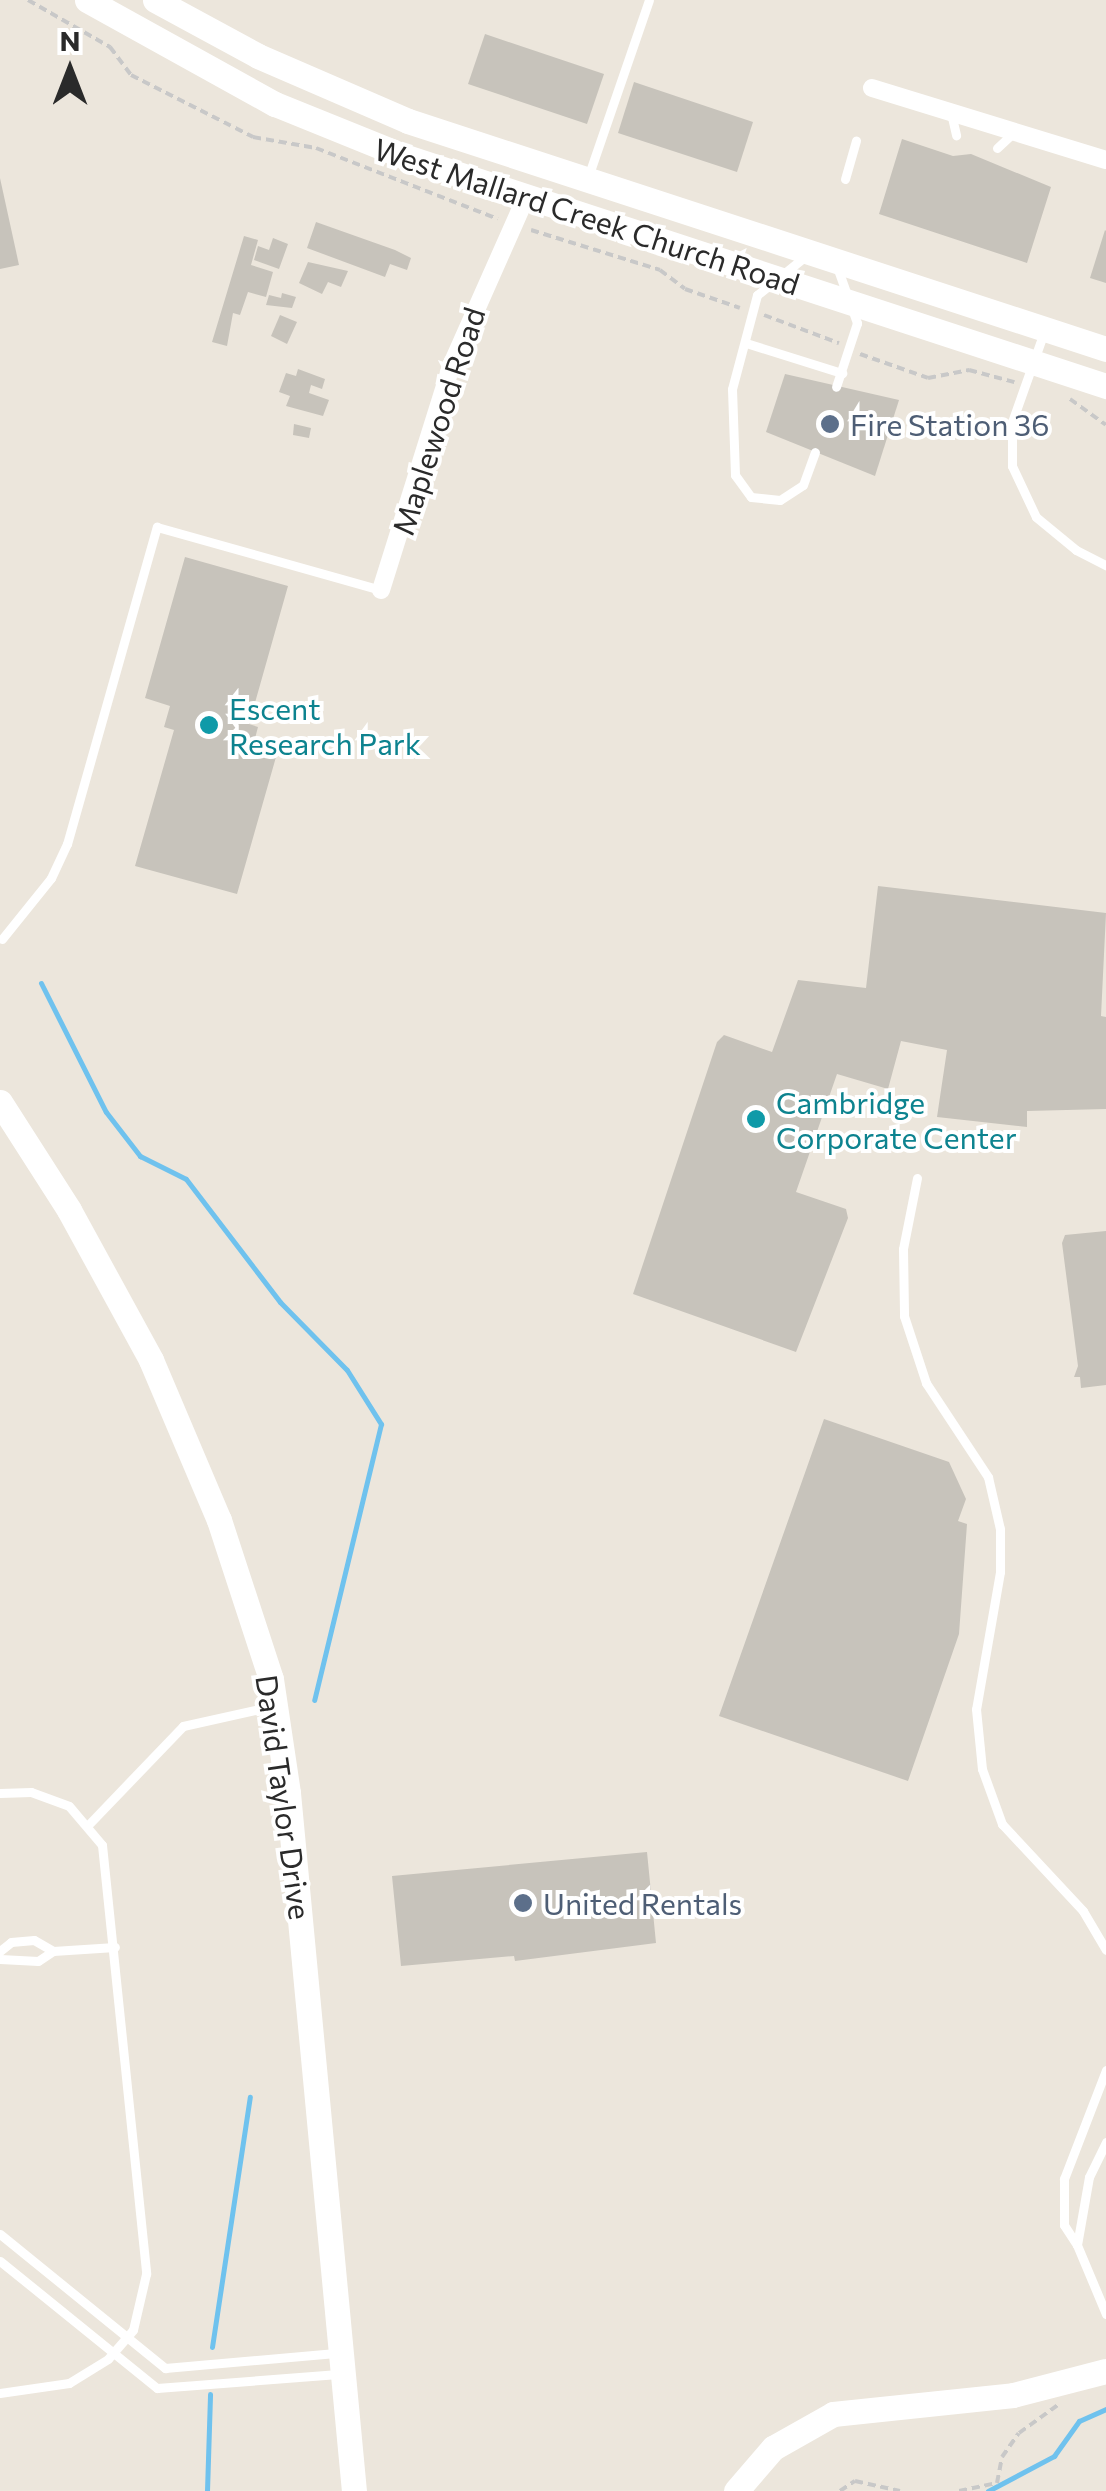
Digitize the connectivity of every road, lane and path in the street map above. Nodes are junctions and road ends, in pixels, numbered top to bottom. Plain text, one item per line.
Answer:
1 (28, 0) edge
2 (87, 0) edge
3 (155, 0) edge
4 (650, 0) edge
5 (872, 88) dead end
6 (951, 114) junction
7 (1013, 133) junction
8 (956, 135) dead end
9 (856, 141) dead end
10 (997, 148) dead end
11 (1106, 160) edge
12 (844, 179) dead end
13 (586, 182) junction
14 (525, 199) junction
15 (488, 215) dead end
16 (533, 231) dead end
17 (809, 253) junction
18 (836, 262) junction
19 (773, 278) junction
20 (852, 304) junction
21 (740, 308) dead end
22 (765, 315) dead end
23 (1045, 330) junction
24 (830, 339) dead end
25 (746, 343) junction
26 (1106, 349) edge
27 (869, 360) dead end
28 (1032, 362) junction
29 (842, 372) junction
30 (998, 377) dead end
31 (1106, 386) edge
32 (836, 388) dead end
33 (1065, 395) dead end
34 (1106, 425) edge
35 (815, 452) dead end
36 (1106, 564) edge
37 (381, 590) joint
38 (1, 941) edge
39 (0, 1102) edge
40 (917, 1178) dead end
41 (276, 1705) junction
42 (0, 1793) edge
43 (90, 1823) junction
44 (114, 1946) junction
45 (1106, 1950) edge
46 (0, 1952) edge
47 (53, 1952) junction
48 (0, 1959) edge
49 (1106, 2070) edge
50 (1106, 2142) edge
51 (0, 2234) edge
52 (1077, 2245) junction
53 (0, 2262) edge
54 (1106, 2314) edge
55 (126, 2338) junction
56 (111, 2355) junction
57 (258, 2361) junction
58 (342, 2364) junction
59 (1106, 2370) edge
60 (260, 2381) junction
61 (1067, 2384) junction
62 (0, 2393) edge
63 (354, 2491) edge
64 (736, 2491) edge
65 (840, 2491) edge
66 (900, 2491) edge
67 (959, 2491) edge

1 - 15 path
2 - 14 main road, West Mallard Creek Church Road
3 - 13 main road, West Mallard Creek Church Road
4 - 13 lane
5 - 6 street
6 - 7 street
6 - 8 lane
7 - 10 lane
7 - 11 street
9 - 12 lane
13 - 17 main road, West Mallard Creek Church Road
14 - 19 main road, West Mallard Creek Church Road
14 - 37 street, Maplewood Road
16 - 21 path
17 - 18 main road, West Mallard Creek Church Road
17 - 19 lane
18 - 20 lane
18 - 23 main road, West Mallard Creek Church Road
19 - 20 main road, West Mallard Creek Church Road
19 - 25 lane
20 - 28 main road, West Mallard Creek Church Road
20 - 29 lane
22 - 24 path
23 - 26 main road, West Mallard Creek Church Road
23 - 28 lane
25 - 29 lane
25 - 35 lane
27 - 30 path
28 - 31 main road, West Mallard Creek Church Road
28 - 36 lane
29 - 32 lane
33 - 34 path
37 - 38 lane
39 - 41 main road, David Taylor Drive
40 - 45 lane
41 - 43 lane
41 - 58 main road, David Taylor Drive
42 - 43 lane
43 - 44 lane
44 - 47 lane
44 - 55 lane
46 - 47 lane
47 - 48 lane
49 - 52 lane
50 - 52 lane
51 - 55 lane
52 - 54 lane
53 - 56 lane
55 - 56 lane
55 - 57 lane
56 - 60 lane
56 - 62 lane
57 - 58 lane
57 - 60 lane
58 - 60 lane
58 - 63 main road, David Taylor Drive
59 - 61 main road
61 - 64 main road
61 - 67 path
65 - 66 path

